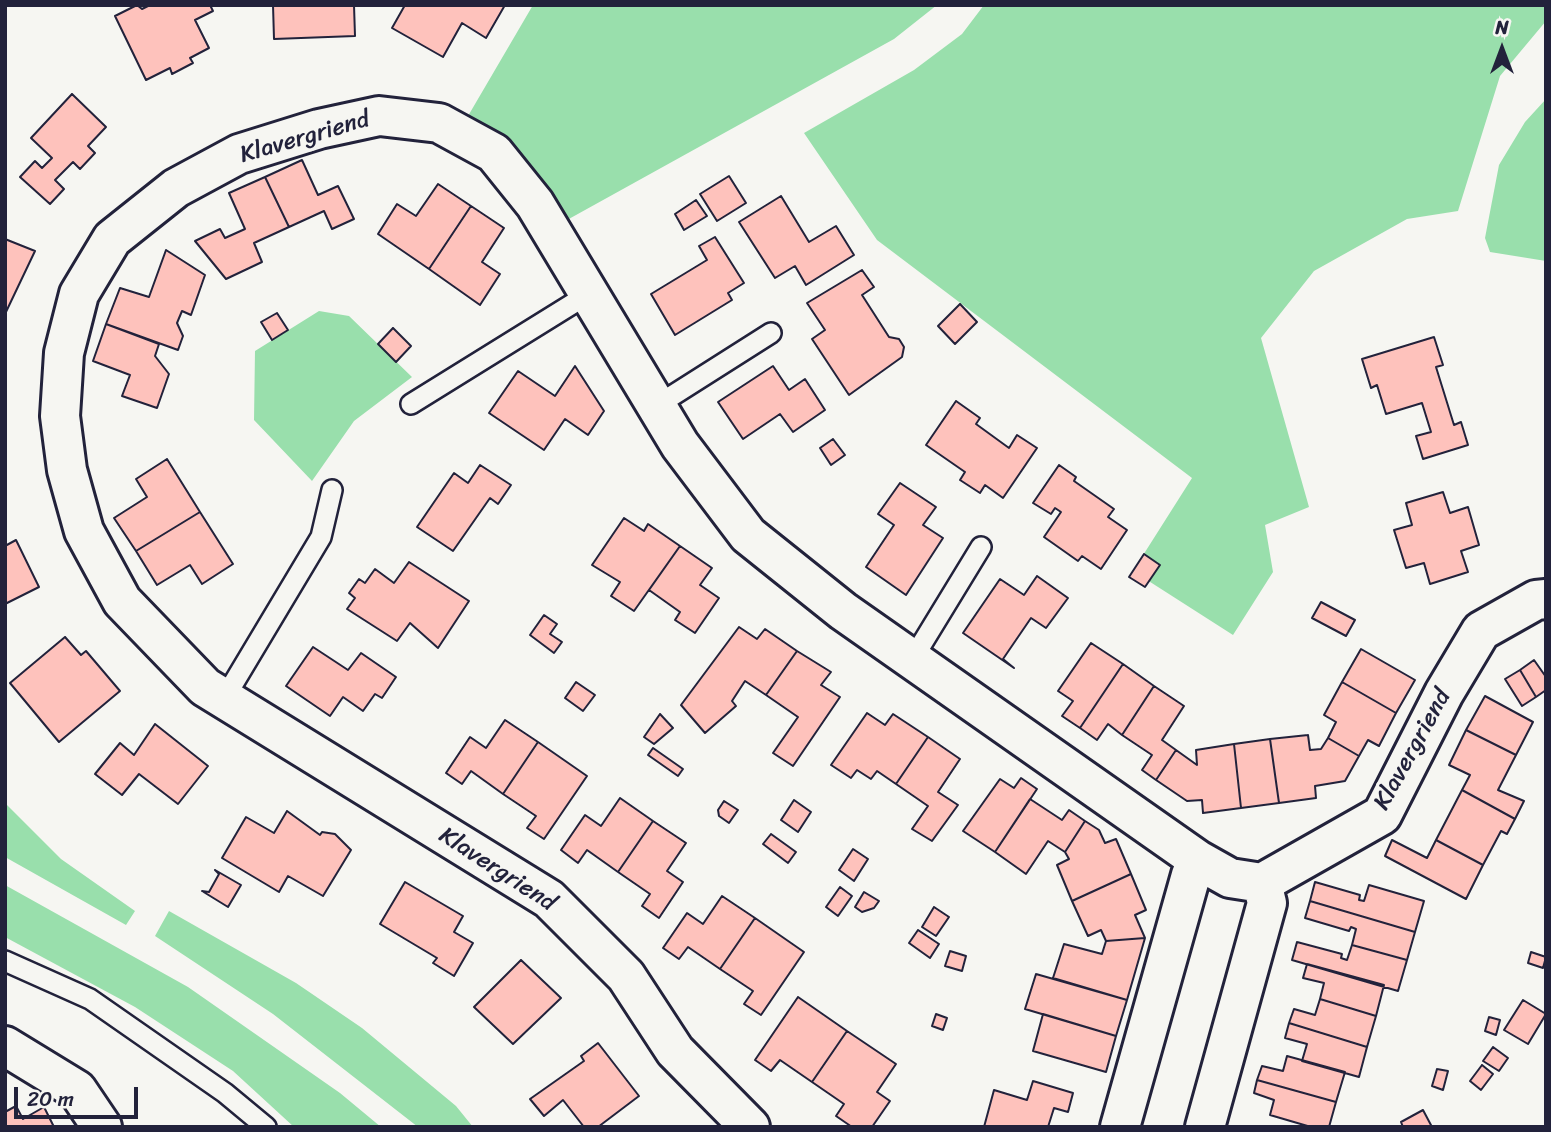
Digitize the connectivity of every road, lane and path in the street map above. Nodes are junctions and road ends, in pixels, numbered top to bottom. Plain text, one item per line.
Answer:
1 (590, 293) junction
2 (771, 333) dead end
3 (411, 404) dead end
4 (656, 405) junction
5 (332, 489) dead end
6 (981, 547) dead end
7 (1546, 599) edge
8 (912, 660) junction
9 (224, 699) junction
10 (1198, 860) junction
11 (1262, 883) junction
12 (5, 961) edge
13 (5, 1046) edge
14 (102, 1127) edge
15 (266, 1127) edge
16 (750, 1127) edge
17 (1119, 1127) edge
18 (1205, 1127) edge

1 - 3 lane
1 - 4 street, Klavergriend
1 - 9 street, Klavergriend
2 - 4 lane
4 - 8 street, Klavergriend
5 - 9 lane
6 - 8 lane
7 - 11 street, Klavergriend
8 - 10 street, Klavergriend
9 - 16 street, Klavergriend
10 - 11 street, Klavergriend
10 - 17 street
11 - 18 street
12 - 15 lane
13 - 14 street

